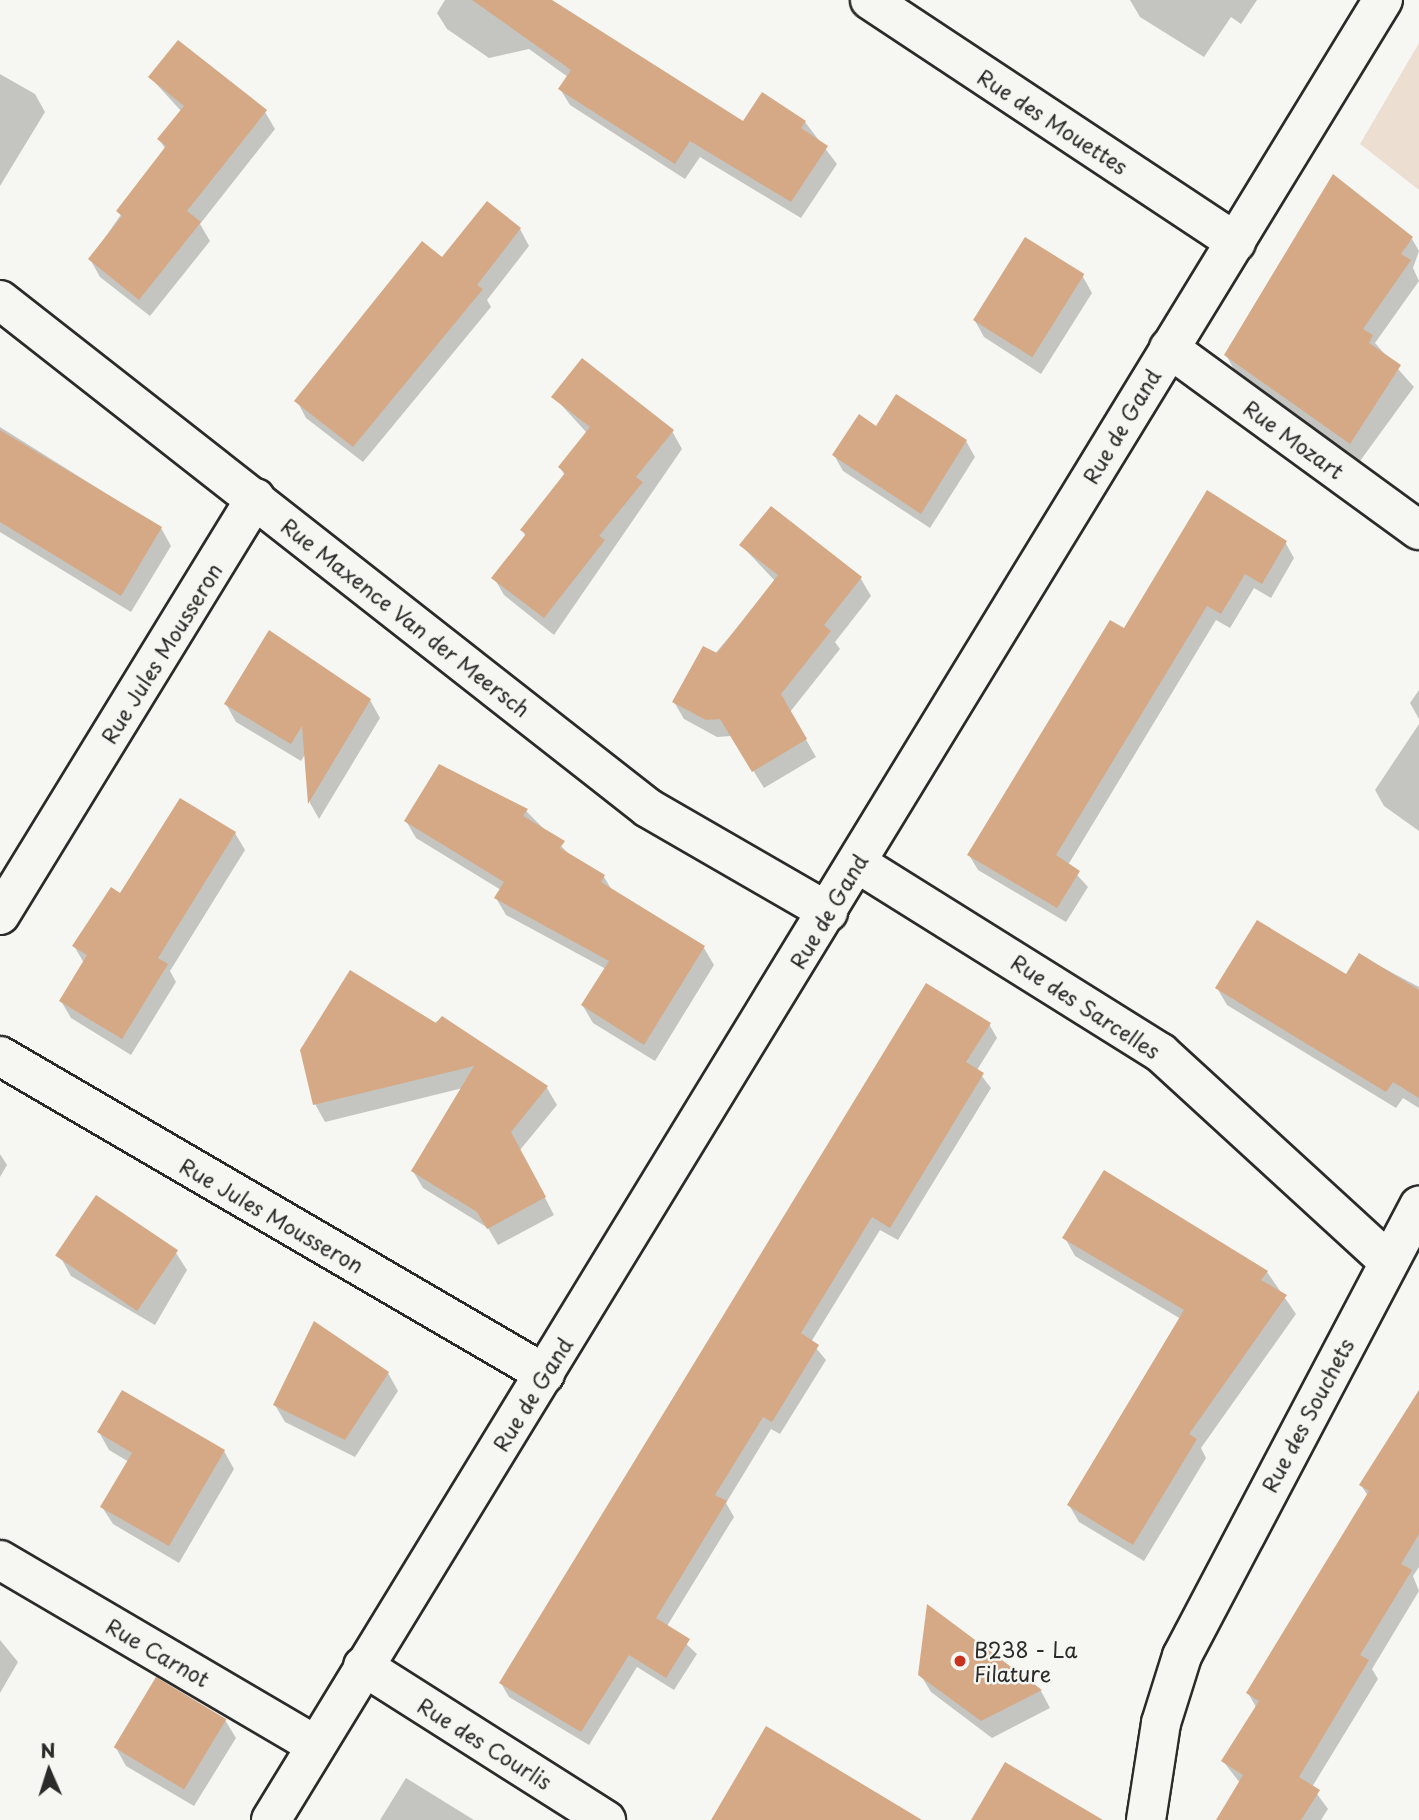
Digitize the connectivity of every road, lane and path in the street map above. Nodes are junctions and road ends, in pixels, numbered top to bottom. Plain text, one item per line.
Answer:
1 (870, 0) edge
2 (1383, 0) edge
3 (1236, 242) junction
4 (0, 300) edge
5 (1169, 348) junction
6 (256, 498) junction
7 (1419, 530) edge
8 (857, 863) junction
9 (828, 912) junction
10 (0, 915) edge
11 (0, 1056) edge
12 (1419, 1206) edge
13 (1388, 1261) junction
14 (545, 1374) junction
15 (0, 1560) edge
16 (362, 1666) junction
17 (315, 1745) junction
18 (271, 1820) edge
19 (606, 1820) edge
20 (1146, 1820) edge

1 - 3 street, Rue des Mouettes
2 - 3 street, Rue de Gand
3 - 5 street, Rue de Gand
4 - 6 street, Rue Maxence Van der Meersch
5 - 7 street, Rue Mozart
5 - 8 street, Rue de Gand
6 - 9 street, Rue Maxence Van der Meersch
6 - 10 street, Rue Jules Mousseron
8 - 9 street, Rue de Gand
8 - 13 street, Rue des Sarcelles
9 - 14 street, Rue de Gand
11 - 14 street, Rue Jules Mousseron
12 - 13 street, Rue des Souchets
13 - 20 street, Rue des Souchets
14 - 16 street, Rue de Gand
15 - 17 street, Rue Carnot
16 - 17 street, Rue de Gand
16 - 19 street, Rue des Courlis
17 - 18 street, Rue de Gand

